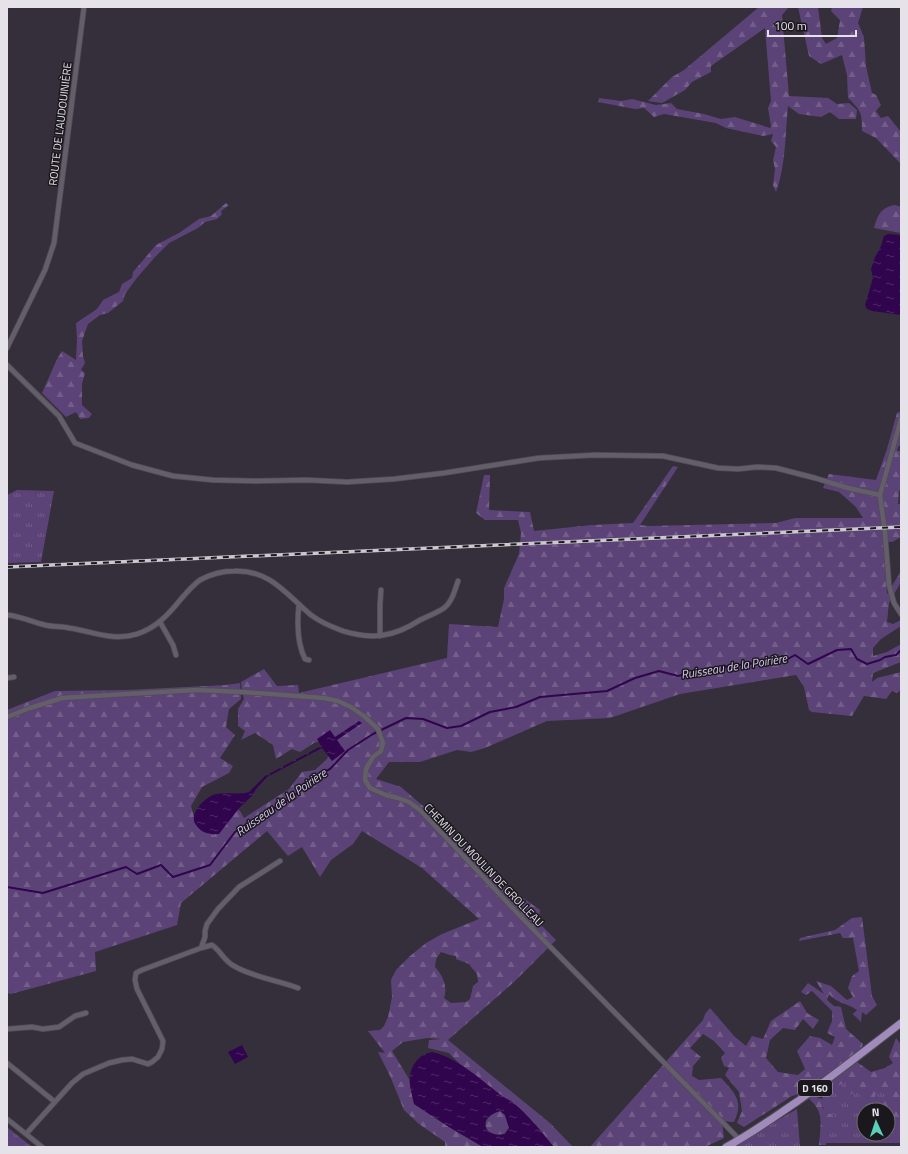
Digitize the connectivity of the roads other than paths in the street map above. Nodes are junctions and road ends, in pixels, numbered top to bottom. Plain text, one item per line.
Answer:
1 (84, 7) edge
2 (7, 348) edge
3 (7, 365) edge
4 (901, 420) edge
5 (880, 495) junction
6 (458, 581) dead end
7 (381, 590) dead end
8 (299, 604) junction
9 (901, 614) edge
10 (7, 615) edge
11 (160, 622) junction
12 (380, 636) junction
13 (176, 655) dead end
14 (309, 660) dead end
15 (14, 677) dead end
16 (7, 678) edge
17 (7, 717) edge
18 (280, 861) dead end
19 (201, 948) junction
20 (298, 988) dead end
21 (86, 1013) dead end
22 (901, 1023) edge
23 (7, 1028) edge
24 (7, 1063) edge
25 (55, 1102) junction
26 (7, 1119) edge
27 (26, 1134) junction
28 (740, 1140) junction
29 (42, 1147) edge
30 (726, 1147) edge

1 - 2 street, ROUTE DE L'AUDOUINIÈRE
3 - 5 street
4 - 5 street
5 - 9 street
6 - 12 street
7 - 12 street
8 - 11 street
8 - 12 street
8 - 14 street
10 - 11 street
11 - 13 street
15 - 16 street
17 - 28 street, CHEMIN DU MOULIN DE GROLLEAU
18 - 19 street
19 - 20 street
19 - 25 street
21 - 23 street
22 - 28 main road, D 160
24 - 25 street
25 - 27 street
26 - 27 street
27 - 29 street
28 - 30 main road, D 160

